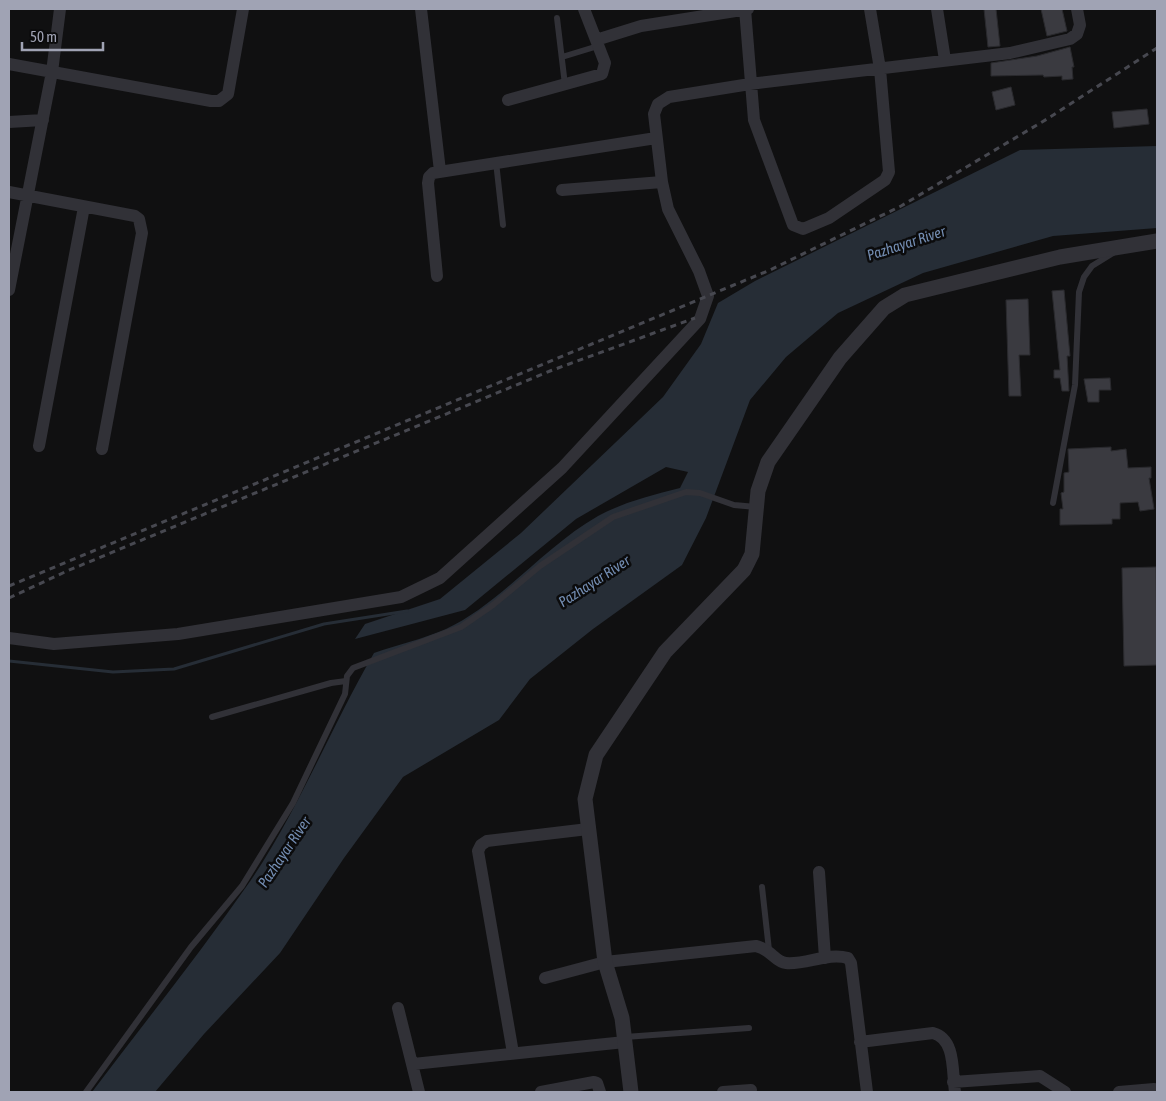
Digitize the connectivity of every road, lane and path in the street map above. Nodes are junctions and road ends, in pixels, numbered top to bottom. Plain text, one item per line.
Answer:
1 (60, 9) edge
2 (243, 9) edge
3 (421, 9) edge
4 (584, 9) edge
5 (746, 9) edge
6 (870, 9) edge
7 (937, 9) edge
8 (1077, 9) edge
9 (712, 11) edge
10 (557, 18) dead end
11 (597, 43) junction
12 (562, 57) junction
13 (945, 60) junction
14 (9, 64) edge
15 (880, 69) junction
16 (52, 72) junction
17 (750, 84) junction
18 (565, 85) junction
19 (508, 100) dead end
20 (43, 120) junction
21 (9, 122) edge
22 (656, 138) junction
23 (496, 162) junction
24 (440, 171) junction
25 (662, 182) junction
26 (562, 190) dead end
27 (9, 192) edge
28 (28, 197) junction
29 (84, 207) junction
30 (503, 225) dead end
31 (1157, 242) edge
32 (1124, 246) junction
33 (437, 276) dead end
34 (9, 290) edge
35 (39, 446) dead end
36 (102, 449) dead end
37 (1052, 502) dead end
38 (756, 507) junction
39 (9, 638) edge
40 (346, 681) junction
41 (212, 717) dead end
42 (588, 829) junction
43 (820, 872) dead end
44 (762, 887) dead end
45 (769, 950) junction
46 (826, 958) junction
47 (605, 962) junction
48 (545, 978) dead end
49 (398, 1008) dead end
50 (749, 1028) dead end
51 (624, 1039) junction
52 (860, 1042) junction
53 (513, 1053) junction
54 (413, 1064) junction
55 (954, 1087) edge
56 (1154, 1089) dead end
57 (751, 1090) dead end
58 (86, 1092) edge
59 (419, 1092) edge
60 (541, 1092) edge
61 (600, 1092) edge
62 (631, 1092) edge
63 (723, 1092) edge
64 (867, 1092) edge
65 (1065, 1092) edge
66 (1119, 1092) edge

1 - 16 street
2 - 16 street
3 - 24 street
4 - 11 street
5 - 9 street
5 - 17 street
6 - 15 street
7 - 13 street
8 - 13 street
9 - 11 street
10 - 12 lane
11 - 12 lane
11 - 18 street
12 - 18 lane
13 - 15 street
14 - 16 street
15 - 17 street
15 - 17 street
16 - 20 street
17 - 22 street
18 - 19 street
20 - 21 street
20 - 28 street
22 - 23 street
22 - 25 street
23 - 24 street
23 - 30 lane
24 - 33 street
25 - 26 street
25 - 39 street
27 - 28 street
28 - 29 street
28 - 34 street
29 - 35 street
29 - 36 street
31 - 32 street
32 - 37 lane
32 - 38 street
38 - 40 lane
38 - 42 street
40 - 41 lane
40 - 58 lane
42 - 47 street
42 - 53 street
43 - 46 street
44 - 45 lane
45 - 46 street
45 - 47 street
46 - 52 street
47 - 48 street
47 - 51 street
49 - 54 street
50 - 51 lane
51 - 53 street
51 - 62 street
52 - 55 street
52 - 64 street
53 - 54 street
54 - 59 street
55 - 65 street
56 - 66 street
57 - 63 street
60 - 61 street

